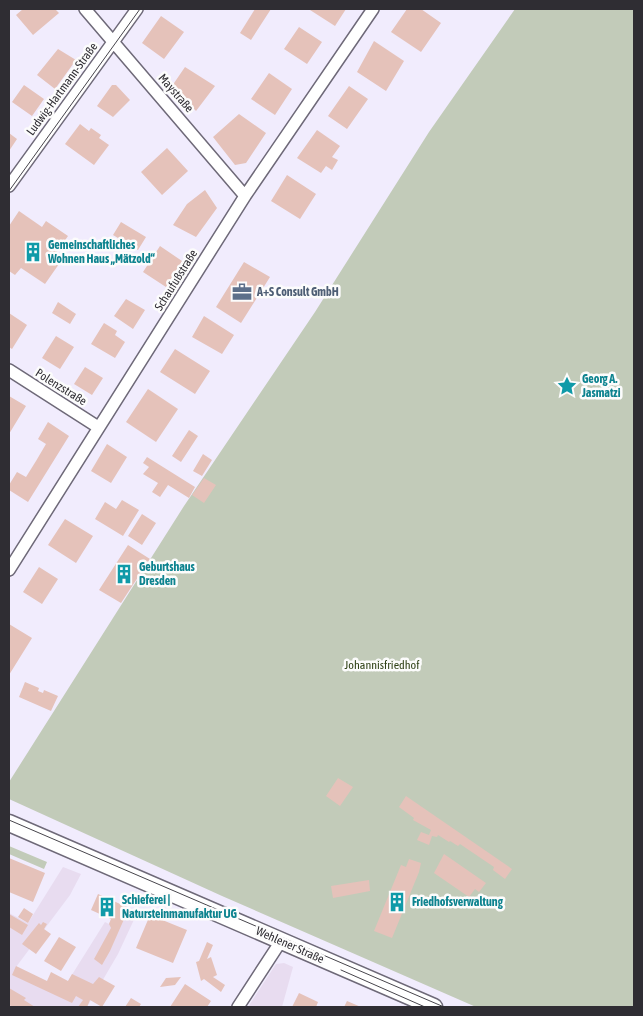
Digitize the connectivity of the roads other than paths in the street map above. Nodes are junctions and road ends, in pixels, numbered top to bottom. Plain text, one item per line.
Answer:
1 (85, 9) edge
2 (137, 9) edge
3 (373, 9) edge
4 (113, 41) junction
5 (9, 186) edge
6 (245, 196) junction
7 (9, 370) edge
8 (98, 427) junction
9 (9, 570) edge
10 (9, 823) edge
11 (281, 941) junction
12 (238, 1007) edge
13 (434, 1007) edge

1 - 4 street, Maystraße
2 - 4 street, Ludwig-Hartmann-Straße
3 - 6 street, Schaufußstraße
4 - 5 street, Ludwig-Hartmann-Straße
4 - 6 street, Maystraße
6 - 8 street, Schaufußstraße
7 - 8 street, Polenzstraße
8 - 9 street, Schaufußstraße
10 - 11 main road, Wehlener Straße
11 - 12 street
11 - 13 main road, Wehlener Straße

